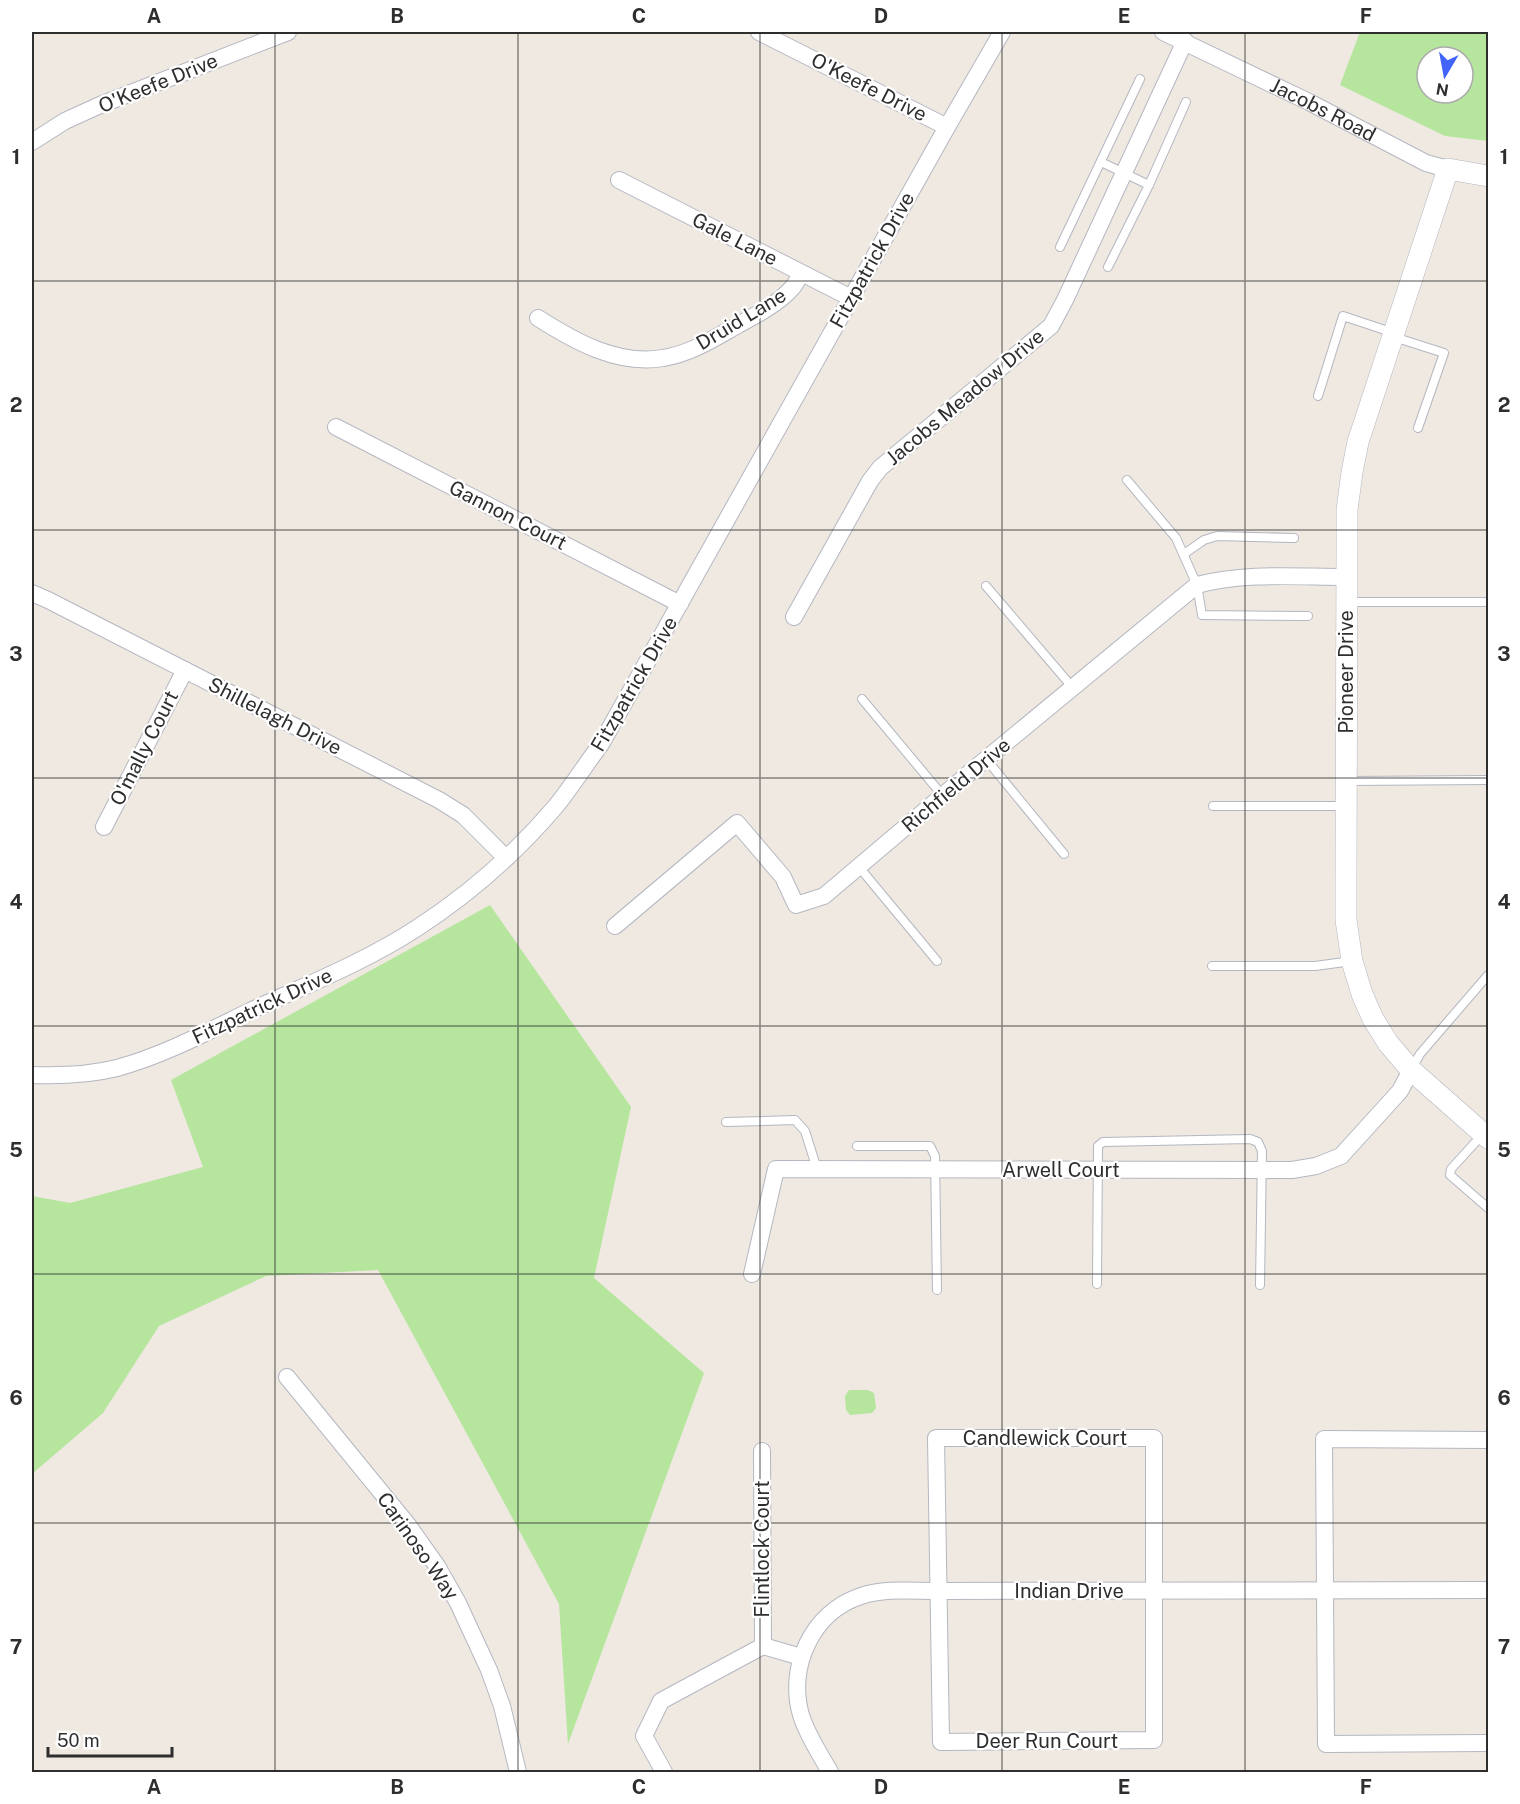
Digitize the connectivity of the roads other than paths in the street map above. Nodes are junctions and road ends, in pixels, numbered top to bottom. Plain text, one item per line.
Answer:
1 (288, 32) edge
2 (759, 32) edge
3 (1002, 32) edge
4 (1163, 32) edge
5 (1185, 41) junction
6 (1140, 79) dead end
7 (1186, 102) dead end
8 (947, 127) junction
9 (32, 142) edge
10 (1101, 162) junction
11 (1448, 170) junction
12 (1123, 172) junction
13 (1488, 176) edge
14 (618, 180) dead end
15 (1149, 185) junction
16 (1060, 247) dead end
17 (1108, 267) dead end
18 (801, 273) junction
19 (851, 298) junction
20 (538, 318) dead end
21 (1394, 335) junction
22 (1318, 396) dead end
23 (336, 427) dead end
24 (1418, 428) dead end
25 (1127, 480) dead end
26 (1294, 538) dead end
27 (1184, 554) junction
28 (1346, 577) junction
29 (1197, 585) junction
30 (986, 586) dead end
31 (32, 593) edge
32 (1347, 602) junction
33 (1488, 602) edge
34 (681, 604) junction
35 (1308, 616) dead end
36 (794, 617) dead end
37 (185, 670) junction
38 (1072, 688) junction
39 (862, 699) dead end
40 (986, 759) junction
41 (1488, 780) edge
42 (1346, 781) junction
43 (943, 796) junction
44 (1213, 806) dead end
45 (1346, 806) junction
46 (104, 826) dead end
47 (1064, 854) dead end
48 (506, 858) junction
49 (859, 867) junction
50 (615, 926) dead end
51 (1352, 961) junction
52 (937, 962) dead end
53 (1212, 966) dead end
54 (1488, 975) edge
55 (1411, 1071) junction
56 (32, 1075) edge
57 (726, 1122) dead end
58 (1486, 1136) edge
59 (857, 1146) dead end
60 (817, 1169) junction
61 (935, 1169) junction
62 (1098, 1170) junction
63 (1262, 1170) junction
64 (1488, 1208) edge
65 (752, 1274) dead end
66 (1097, 1284) dead end
67 (1260, 1285) dead end
68 (937, 1290) dead end
69 (287, 1377) dead end
70 (1488, 1440) edge
71 (762, 1451) dead end
72 (1154, 1590) junction
73 (1325, 1590) junction
74 (1488, 1590) edge
75 (938, 1591) junction
76 (763, 1646) junction
77 (801, 1657) junction
78 (1488, 1743) edge
79 (518, 1773) edge
80 (664, 1773) edge
81 (830, 1773) edge

1 - 9 street, O'Keefe Drive
2 - 8 street, O'Keefe Drive
3 - 8 street, Fitzpatrick Drive
4 - 5 street, Jacobs Road
5 - 11 street, Jacobs Road
5 - 12 street, Jacobs Meadow Drive
6 - 10 lane
7 - 15 lane
8 - 19 street, Fitzpatrick Drive
10 - 12 lane
10 - 16 lane
11 - 13 street, Jacobs Road
11 - 21 street, Pioneer Drive
12 - 15 lane
12 - 36 street, Jacobs Meadow Drive
14 - 18 street, Gale Lane
15 - 17 lane
18 - 19 street, Gale Lane
18 - 20 street, Druid Lane
19 - 34 street, Fitzpatrick Drive
21 - 22 lane
21 - 24 lane
21 - 28 street, Pioneer Drive
23 - 34 street, Gannon Court
25 - 27 lane
26 - 27 lane
27 - 29 lane
28 - 29 street, Richfield Drive
28 - 32 street, Pioneer Drive
29 - 35 lane
29 - 38 street, Richfield Drive
30 - 38 lane
31 - 37 street, Shillelagh Drive
32 - 33 lane
32 - 42 street, Pioneer Drive
34 - 48 street, Fitzpatrick Drive
37 - 46 street, O'mally Court
37 - 48 street, Shillelagh Drive
38 - 40 street, Richfield Drive
39 - 43 lane
40 - 43 street, Richfield Drive
40 - 47 lane
41 - 42 lane
42 - 45 street, Pioneer Drive
43 - 49 street, Richfield Drive
44 - 45 lane
45 - 51 street, Pioneer Drive
48 - 56 street, Fitzpatrick Drive
49 - 50 street, Richfield Drive
49 - 52 lane
51 - 53 lane
51 - 55 street, Pioneer Drive
54 - 55 lane
55 - 58 street, Pioneer Drive
55 - 63 street, Arwell Court
57 - 60 lane
58 - 64 lane
59 - 61 lane
60 - 61 street, Arwell Court
60 - 65 street, Arwell Court
61 - 62 street, Arwell Court
61 - 68 lane
62 - 63 street, Arwell Court
62 - 63 lane
62 - 66 lane
63 - 67 lane
69 - 79 street, Carinoso Way
70 - 73 street
71 - 76 street, Flintlock Court
72 - 73 street, Indian Drive
72 - 75 street, Indian Drive
72 - 75 street, Deer Run Court
72 - 75 street, Candlewick Court
73 - 74 street, Indian Drive
73 - 78 street
75 - 77 street, Indian Drive
76 - 77 street, Flintlock Court
76 - 80 street, Flintlock Court
77 - 81 street, Indian Drive

